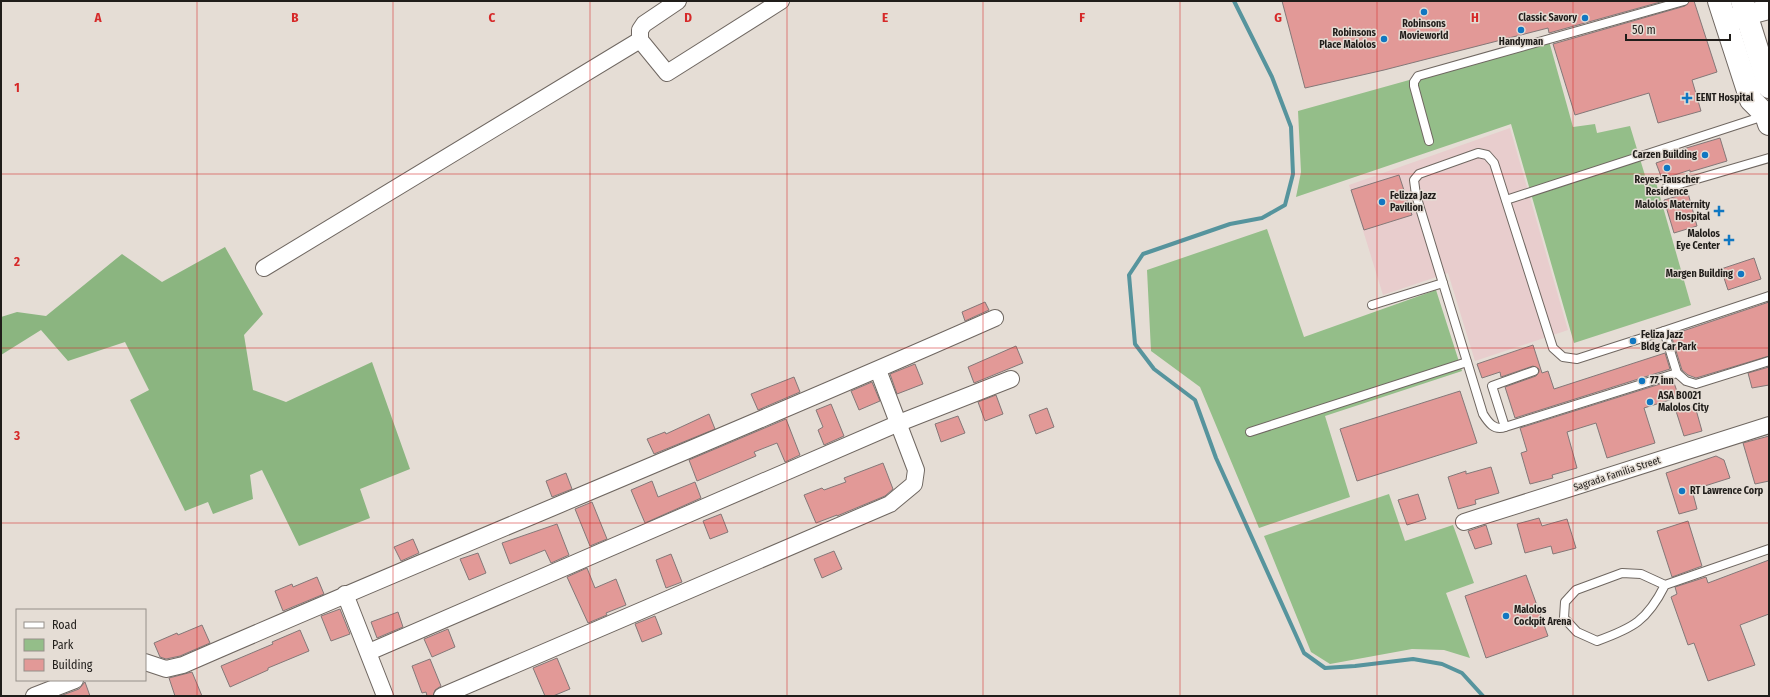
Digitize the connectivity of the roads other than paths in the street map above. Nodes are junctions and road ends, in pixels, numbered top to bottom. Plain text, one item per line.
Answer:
1 (678, 1) edge
2 (781, 1) edge
3 (1684, 1) edge
4 (1744, 8) edge
5 (1769, 8) edge
6 (1723, 11) edge
7 (640, 40) junction
8 (1769, 87) edge
9 (1768, 114) edge
10 (1429, 141) dead end
11 (1769, 158) edge
12 (1666, 188) dead end
13 (1506, 200) junction
14 (264, 268) dead end
15 (1443, 283) junction
16 (1769, 296) edge
17 (1372, 305) dead end
18 (995, 318) dead end
19 (1664, 331) junction
20 (1769, 361) edge
21 (1468, 362) junction
22 (878, 370) junction
23 (1534, 372) dead end
24 (1677, 373) junction
25 (1010, 379) dead end
26 (899, 423) junction
27 (1769, 425) edge
28 (1505, 427) junction
29 (1250, 432) dead end
30 (1464, 522) dead end
31 (1769, 549) edge
32 (1664, 585) junction
33 (345, 594) junction
34 (369, 652) junction
35 (146, 662) edge
36 (72, 681) edge
37 (34, 696) edge
38 (385, 696) edge
39 (442, 696) edge

1 - 7 street
2 - 7 street
3 - 10 lane
4 - 5 street
4 - 6 street
4 - 8 highway
6 - 9 highway
7 - 14 street
9 - 13 lane
11 - 12 lane
13 - 15 lane
13 - 19 lane
15 - 17 lane
15 - 21 lane
16 - 19 lane
18 - 22 street
19 - 24 lane
20 - 24 lane
21 - 28 lane
21 - 29 lane
22 - 26 street
22 - 33 street
23 - 28 lane
24 - 28 lane
25 - 26 street
26 - 34 street
26 - 39 street
27 - 30 street, Sagrada Familia Street
31 - 32 lane
32 - 32 lane
33 - 34 street
33 - 35 street
34 - 38 street
36 - 37 street

